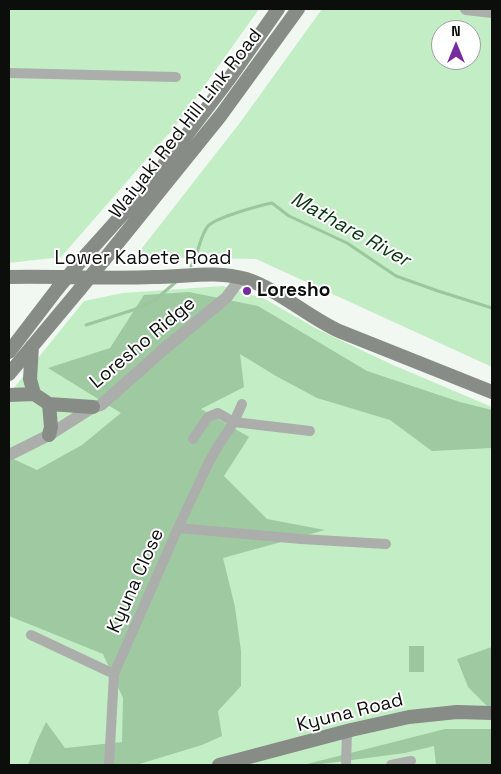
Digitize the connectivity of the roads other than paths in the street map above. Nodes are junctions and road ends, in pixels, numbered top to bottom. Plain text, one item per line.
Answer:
1 (278, 9) edge
2 (298, 9) edge
3 (466, 9) edge
4 (492, 12) edge
5 (9, 74) edge
6 (176, 76) dead end
7 (9, 277) edge
8 (240, 278) junction
9 (32, 346) junction
10 (9, 352) edge
11 (9, 374) edge
12 (492, 392) edge
13 (34, 394) junction
14 (9, 395) edge
15 (49, 404) junction
16 (242, 404) dead end
17 (93, 407) junction
18 (234, 422) junction
19 (310, 431) dead end
20 (49, 435) junction
21 (193, 439) dead end
22 (9, 455) edge
23 (178, 528) junction
24 (386, 544) dead end
25 (30, 635) dead end
26 (114, 674) junction
27 (492, 714) edge
28 (347, 731) junction
29 (411, 761) dead end
30 (109, 765) edge
31 (219, 765) edge
32 (346, 765) edge
33 (391, 765) edge

1 - 10 main road, Waiyaki Red Hill Link Road, bridge
2 - 9 main road, Waiyaki Red Hill Link Road, bridge
3 - 4 street
5 - 6 street
7 - 8 main road, Lower Kabete Road
8 - 12 main road, Lower Kabete Road
8 - 17 street, Loresho Ridge
9 - 11 main road
9 - 13 main road
13 - 14 main road
13 - 15 main road
15 - 17 main road
15 - 20 main road
16 - 18 street
17 - 20 street, Loresho Ridge
18 - 19 street
18 - 21 street
18 - 23 street
20 - 22 street, Loresho Ridge
23 - 24 street, Kyuna Close
23 - 26 street, Kyuna Close
25 - 26 street
26 - 30 street, Kyuna Close
27 - 28 main road, Kyuna Road
28 - 31 main road, Kyuna Road
28 - 32 street
29 - 33 street

